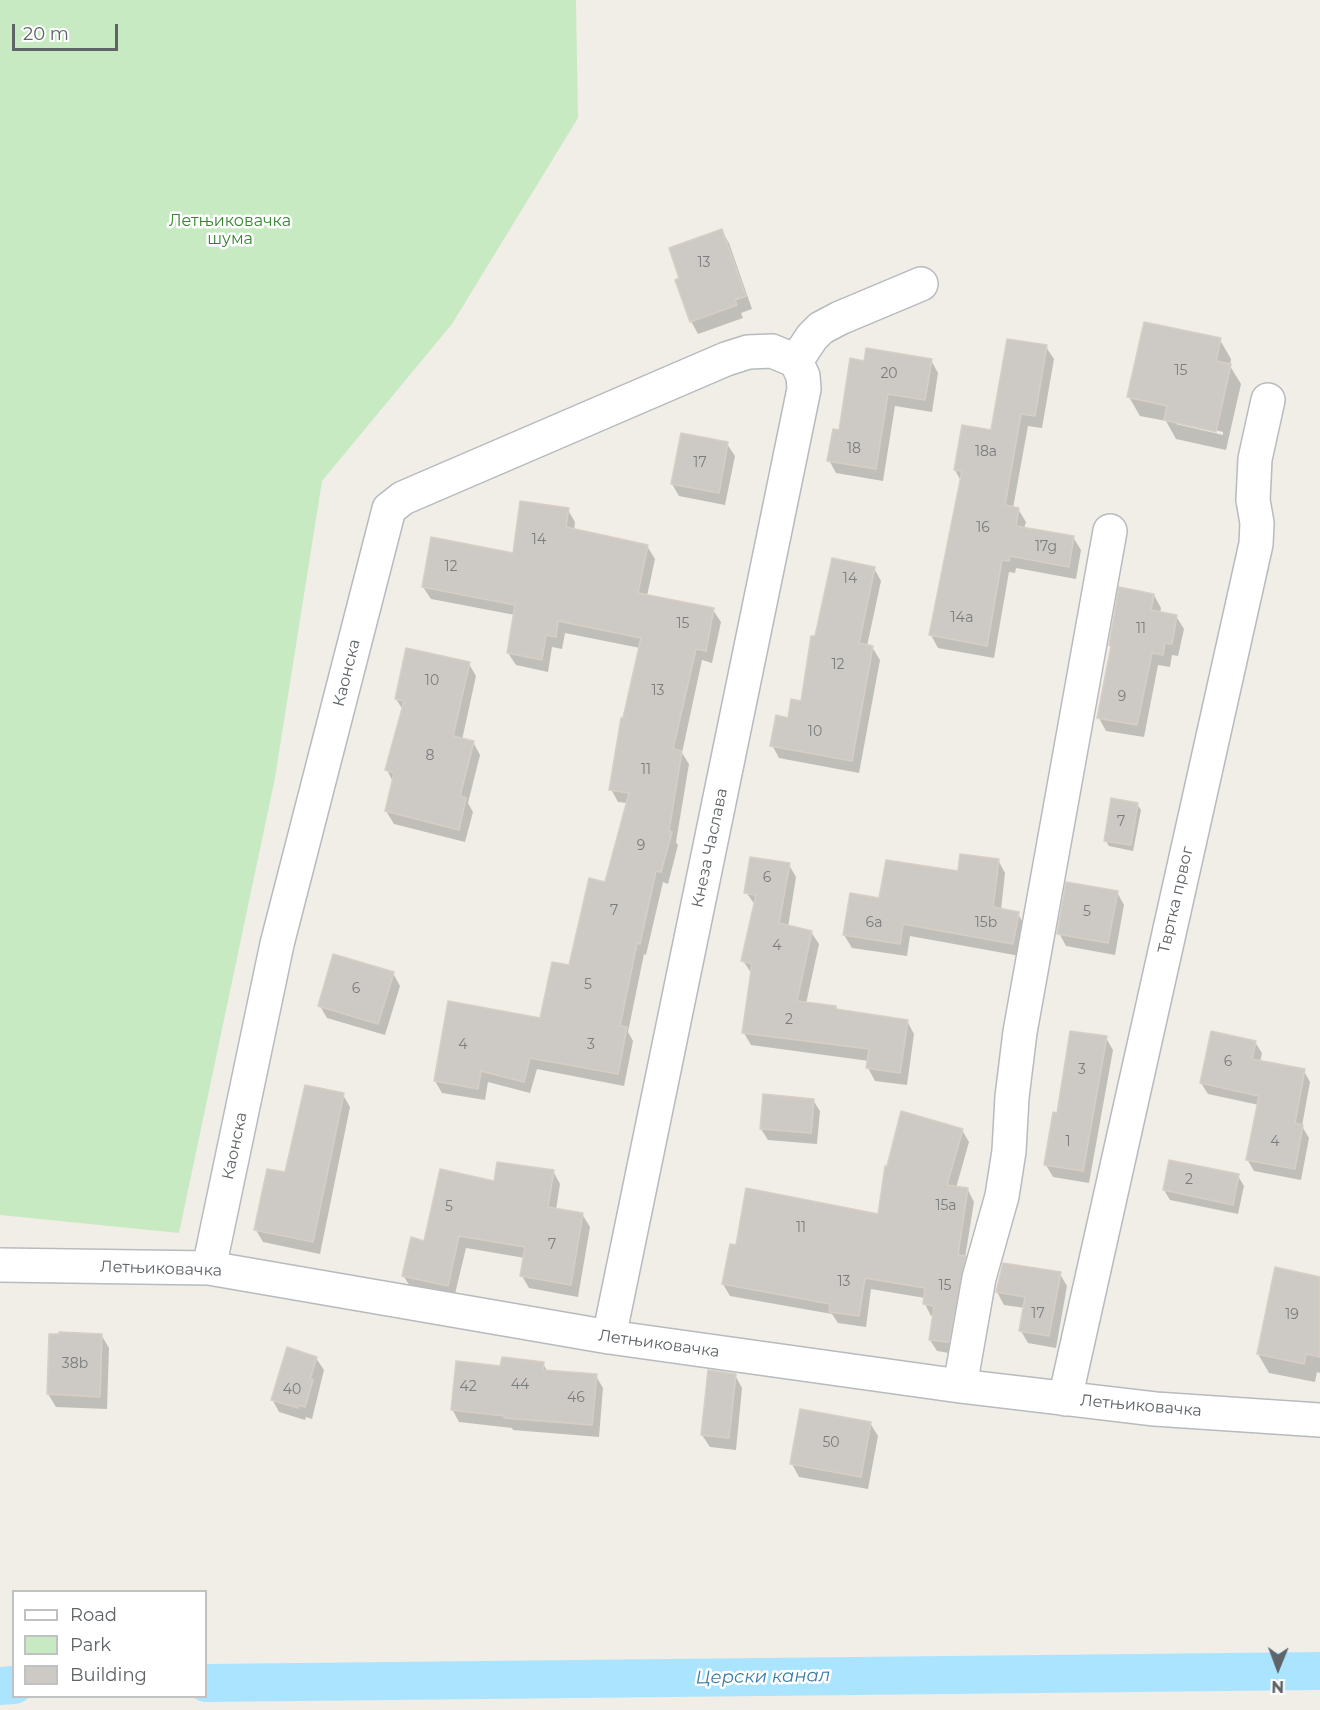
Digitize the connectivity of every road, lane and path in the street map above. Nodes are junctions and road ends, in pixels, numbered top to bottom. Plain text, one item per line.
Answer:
1 (921, 284) dead end
2 (796, 361) junction
3 (1268, 400) dead end
4 (1110, 531) dead end
5 (0, 1264) edge
6 (209, 1268) junction
7 (609, 1337) junction
8 (960, 1386) junction
9 (1065, 1399) junction
10 (1320, 1420) edge

1 - 2 street
2 - 6 street, Каонска
2 - 7 street, Кнеза Часлава
3 - 9 street, Твртка првог
4 - 8 street
5 - 6 street, Летњиковачка
6 - 7 street, Летњиковачка
7 - 8 street, Летњиковачка
8 - 9 street, Летњиковачка
9 - 10 street, Летњиковачка

